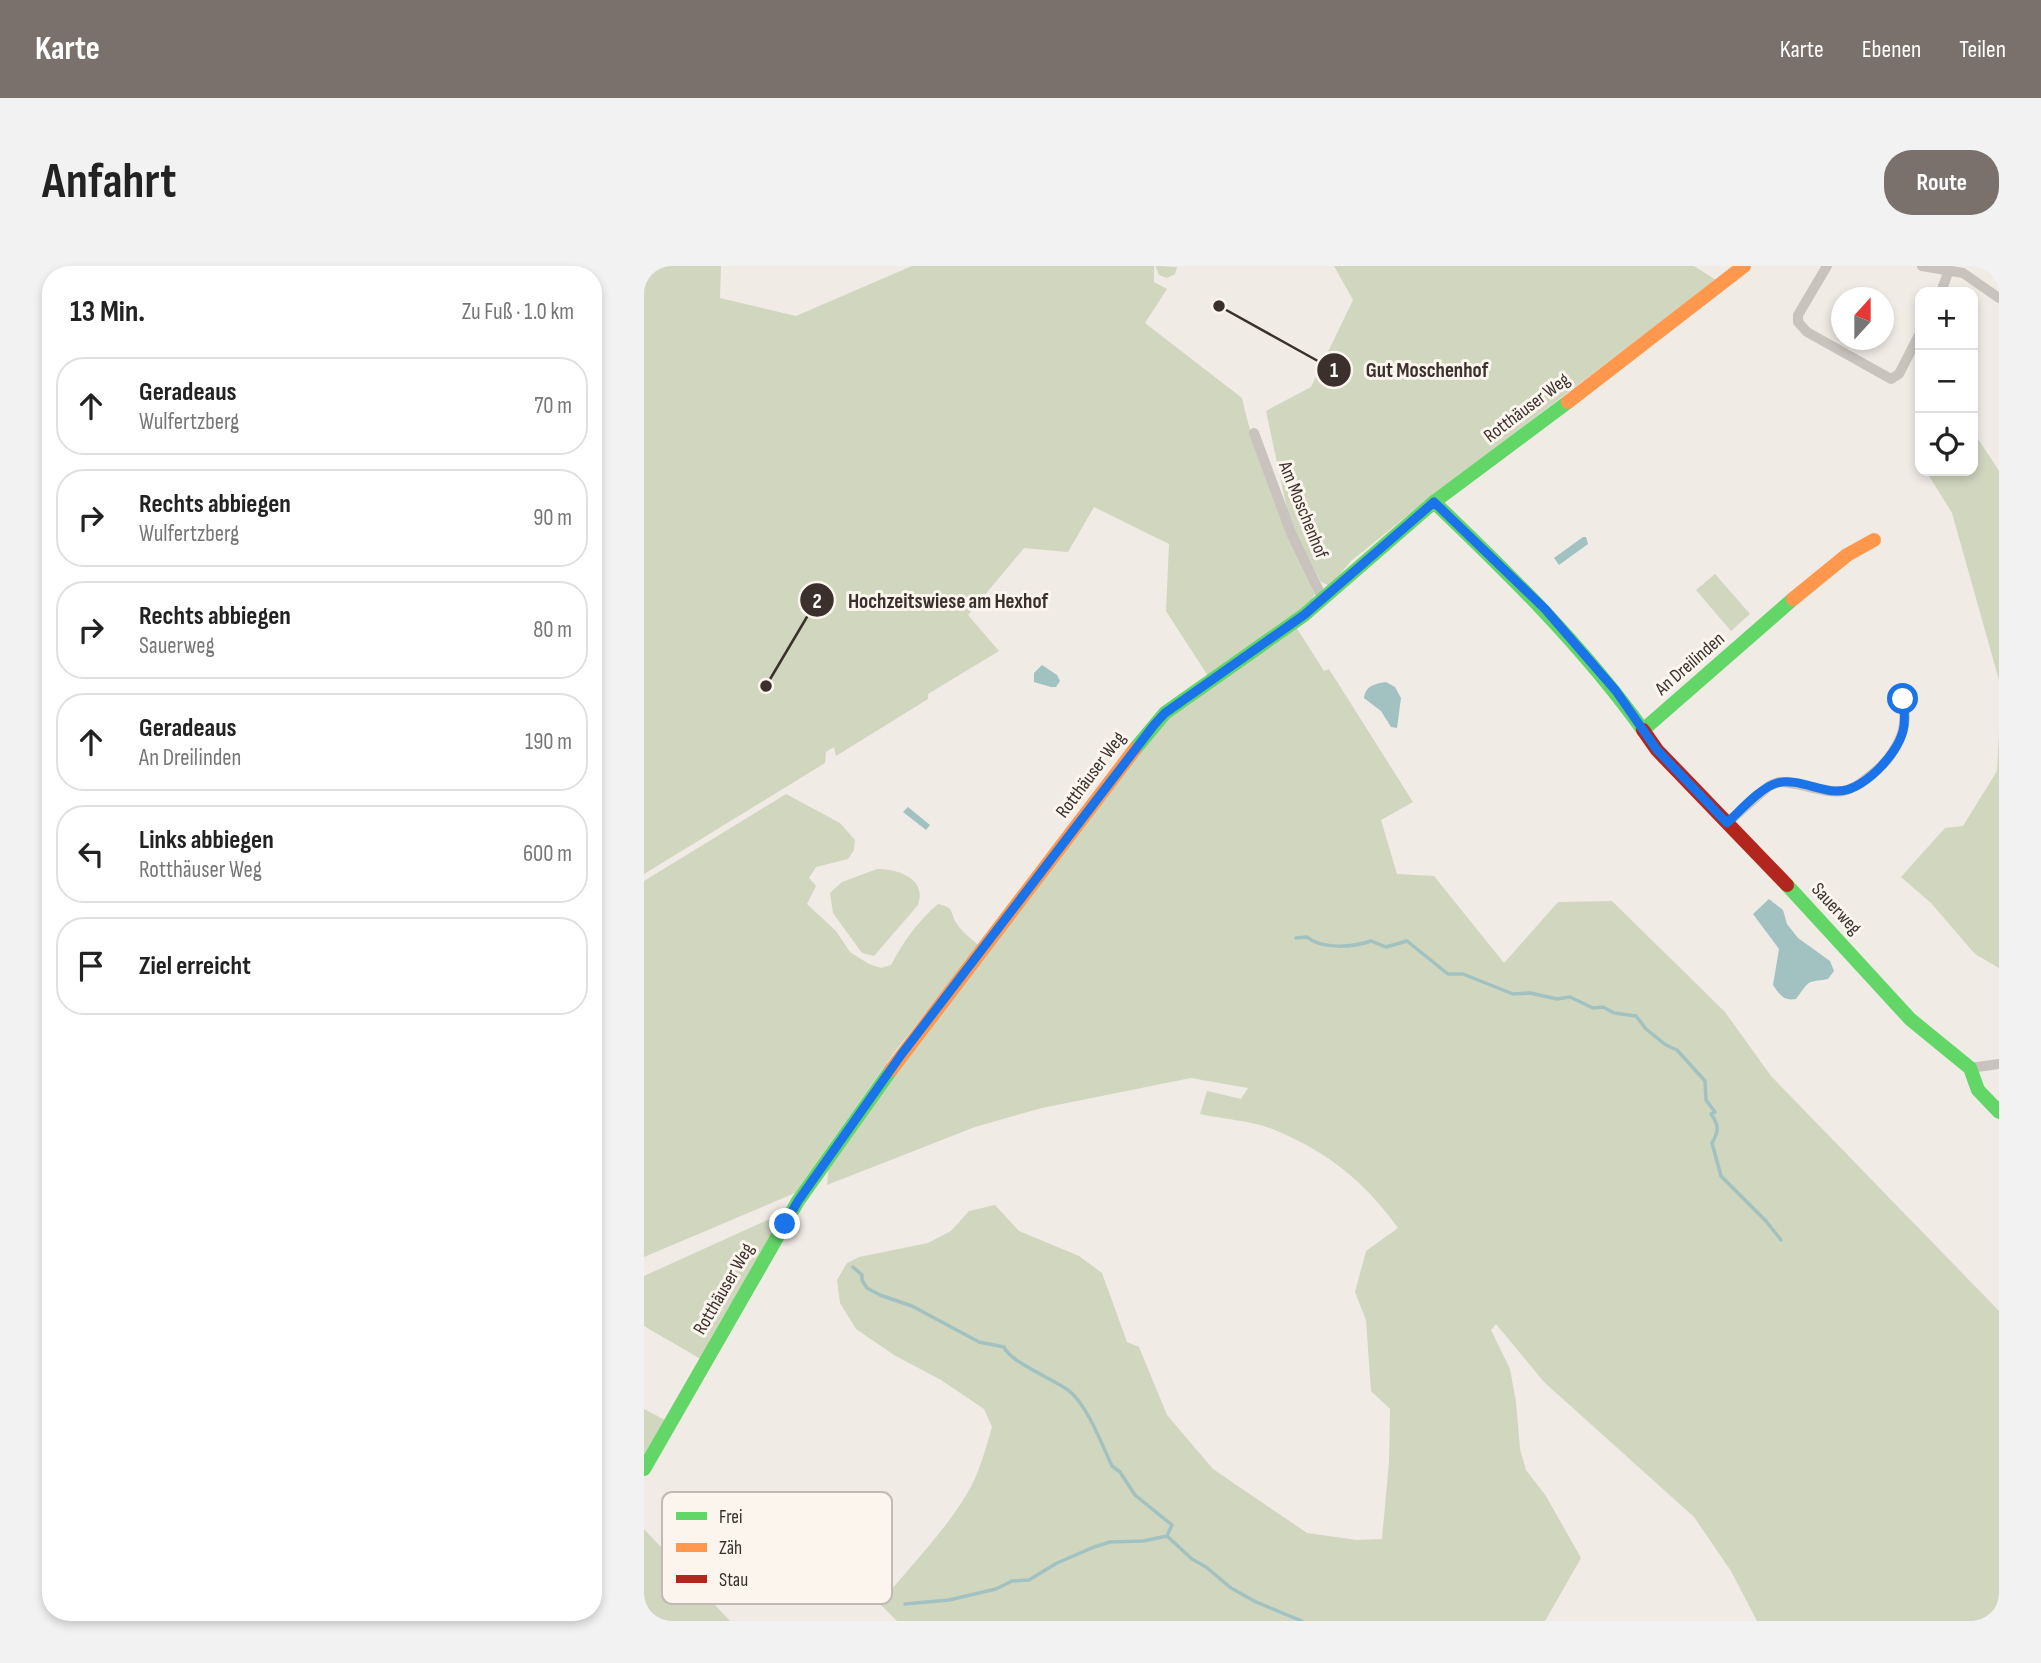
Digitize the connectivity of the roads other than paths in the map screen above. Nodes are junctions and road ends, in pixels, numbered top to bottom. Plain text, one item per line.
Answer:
1 (1744, 266) edge
2 (1826, 266) edge
3 (1922, 266) edge
4 (1949, 270) junction
5 (1972, 272) edge
6 (1943, 287) edge
7 (1999, 298) edge
8 (1915, 343) edge
9 (1254, 433) dead end
10 (1434, 502) junction
11 (1874, 540) dead end
12 (1323, 599) junction
13 (1898, 690) dead end
14 (1643, 730) junction
15 (1727, 823) junction
16 (1999, 1064) edge
17 (1969, 1068) junction
18 (1999, 1112) edge
19 (644, 1469) edge

1 - 10 street, Rotthäuser Weg
2 - 8 street
3 - 4 street
4 - 5 street
4 - 6 street
5 - 7 street
9 - 12 street, Am Moschenhof
10 - 12 street, Rotthäuser Weg
10 - 14 street
11 - 14 street, An Dreilinden
12 - 19 street, Rotthäuser Weg
13 - 15 street
14 - 15 street, Sauerweg
15 - 17 street, Sauerweg
16 - 17 street
17 - 18 street, Sauerweg

